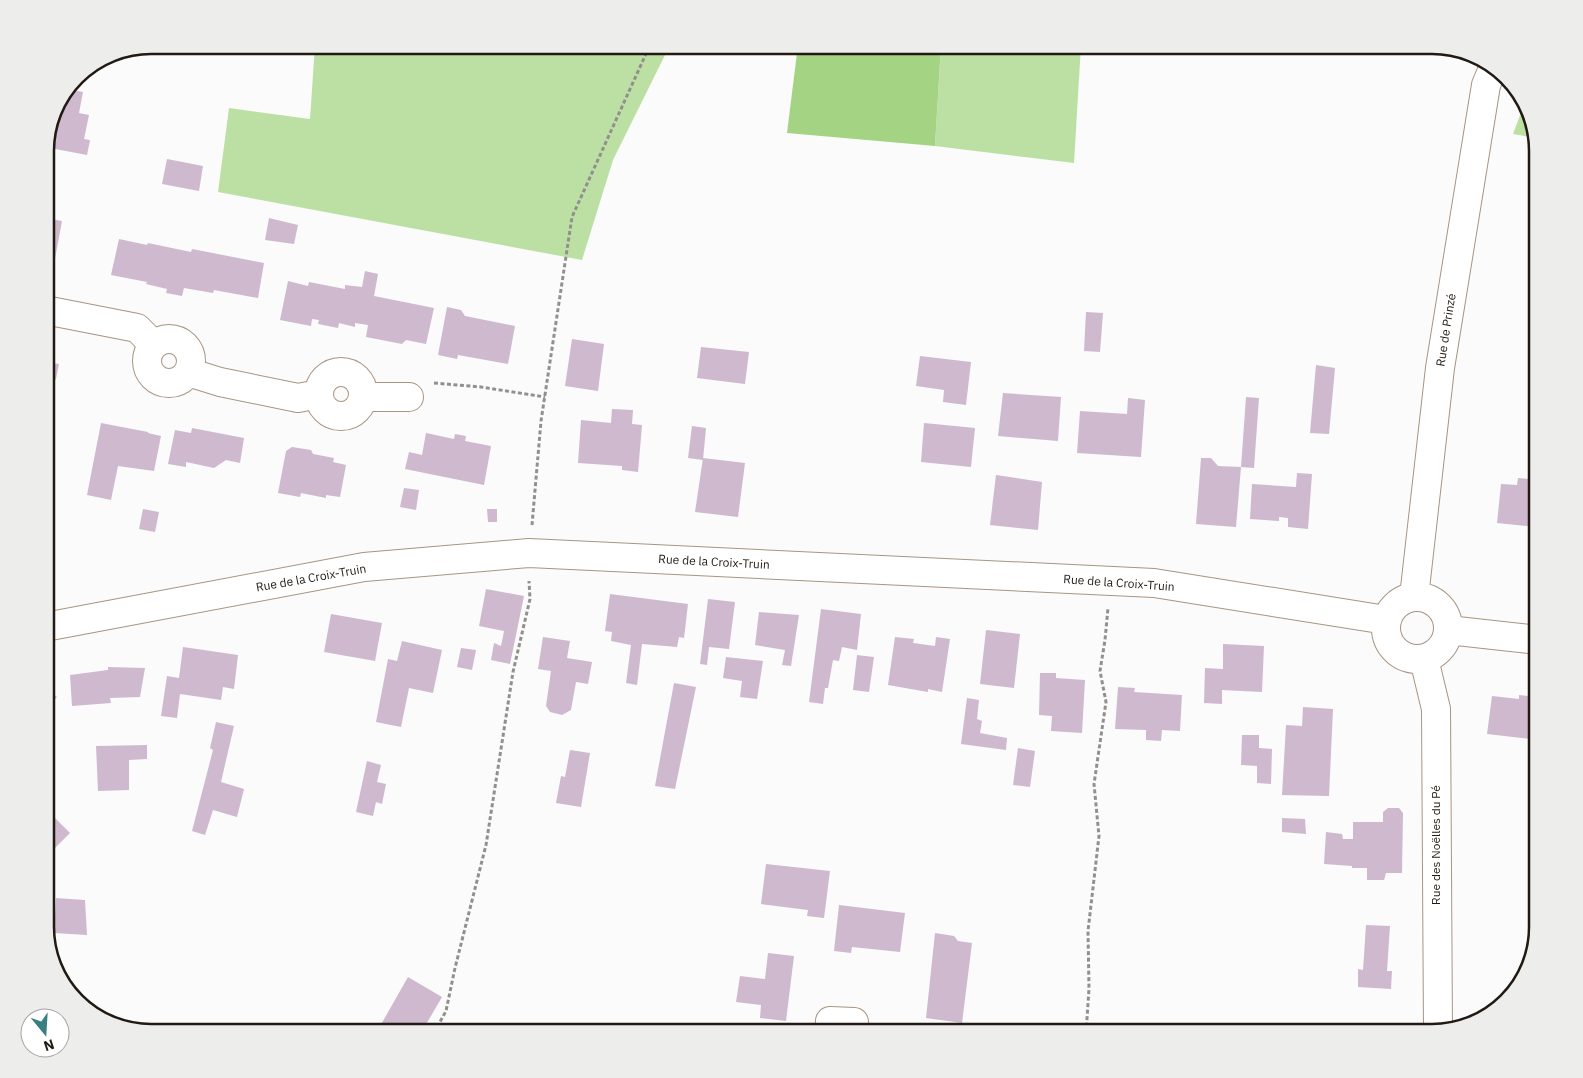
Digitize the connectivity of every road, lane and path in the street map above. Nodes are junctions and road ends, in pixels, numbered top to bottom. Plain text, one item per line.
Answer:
1 (1491, 74) edge
2 (54, 312) edge
3 (409, 397) joint
4 (545, 398) dead end
5 (1110, 580) junction
6 (1414, 597) junction
7 (1386, 620) junction
8 (54, 625) edge
9 (1448, 630) junction
10 (1529, 639) edge
11 (1424, 659) junction
12 (854, 1022) dead end
13 (830, 1024) edge
14 (1087, 1024) edge
15 (1438, 1024) edge

1 - 6 main road, Rue de Prinzé
2 - 3 main road
3 - 4 path
5 - 7 main road, Rue de la Croix-Truin
5 - 8 main road, Rue de la Croix-Truin
5 - 14 path
6 - 7 main road
6 - 9 main road
7 - 11 main road
9 - 10 main road
9 - 11 main road
11 - 15 main road, Rue des Noëlles du Pé
12 - 13 main road

